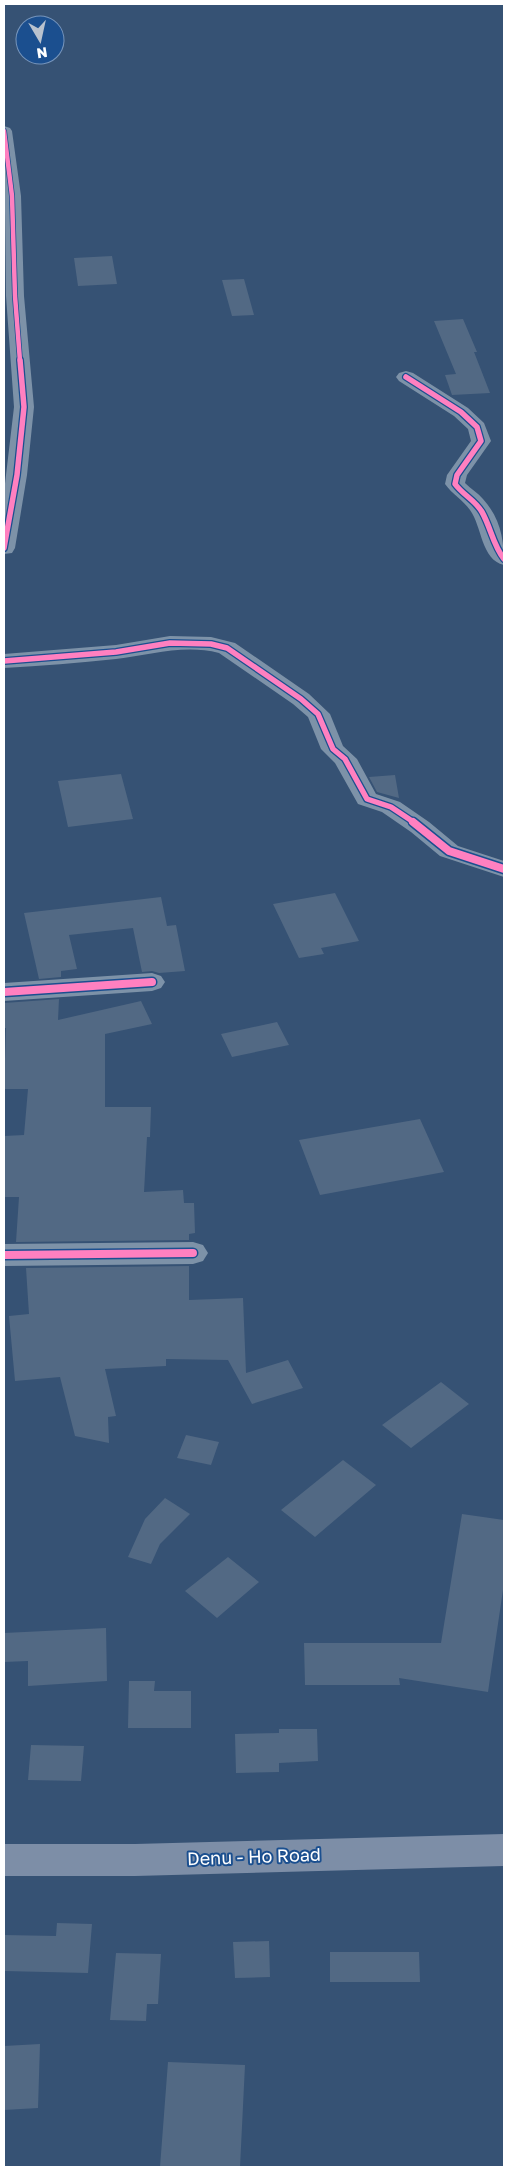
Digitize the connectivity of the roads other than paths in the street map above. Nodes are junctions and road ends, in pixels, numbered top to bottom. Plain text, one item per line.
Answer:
1 (4, 131) edge
2 (8, 195) edge
3 (12, 370) edge
4 (406, 377) dead end
5 (6, 523) edge
6 (4, 548) edge
7 (504, 559) edge
8 (4, 661) edge
9 (504, 870) edge
10 (152, 982) dead end
11 (4, 992) edge
12 (193, 1252) dead end
13 (4, 1255) edge
14 (504, 1850) edge
15 (4, 1860) edge

1 - 2 street
2 - 3 street
3 - 5 street
4 - 7 street
5 - 6 street
8 - 9 street
10 - 11 street
12 - 13 street
14 - 15 main road, Denu - Ho Road

